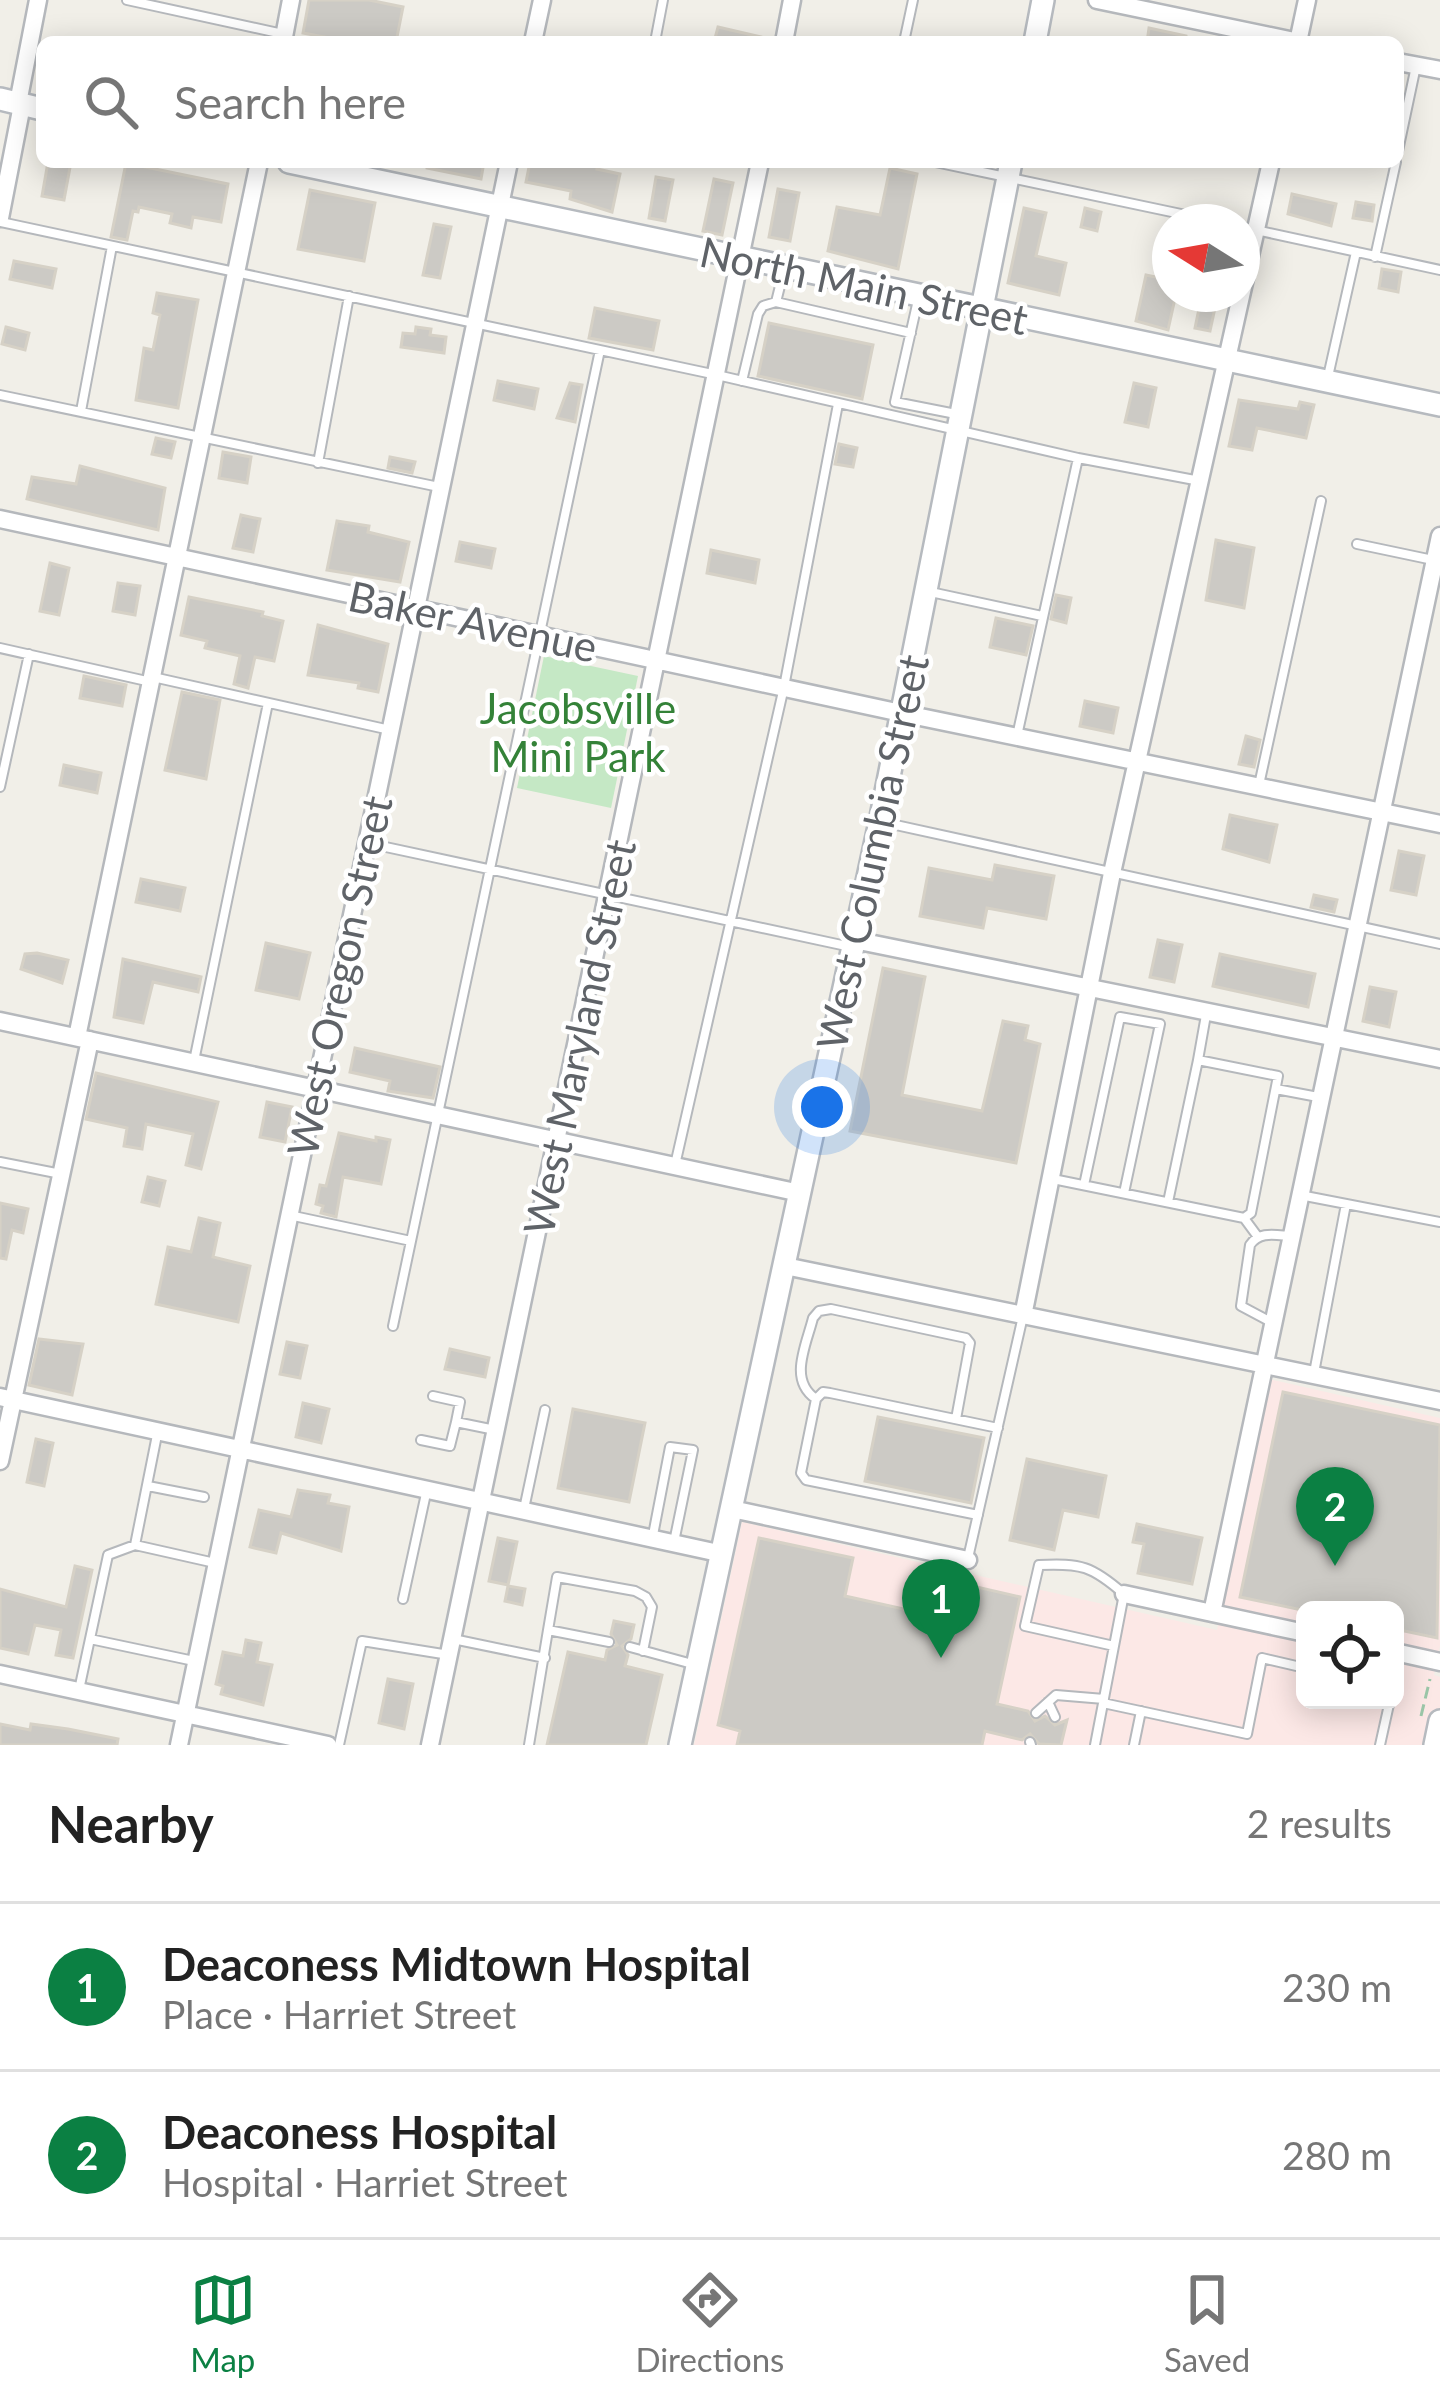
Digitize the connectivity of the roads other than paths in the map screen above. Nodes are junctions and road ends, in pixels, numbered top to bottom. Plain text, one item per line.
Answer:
1 (38, 0) edge
2 (128, 0) edge
3 (291, 0) edge
4 (542, 0) edge
5 (663, 0) edge
6 (792, 0) edge
7 (913, 0) edge
8 (1043, 0) edge
9 (1097, 0) edge
10 (1307, 0) edge
11 (158, 3) edge
12 (277, 36) edge
13 (284, 36) edge
14 (534, 36) edge
15 (656, 36) edge
16 (785, 36) edge
17 (905, 36) edge
18 (1035, 36) edge
19 (1269, 36) edge
20 (1299, 36) edge
21 (1407, 64) edge
22 (1440, 70) edge
23 (21, 104) edge
24 (258, 168) edge
25 (508, 168) edge
26 (759, 168) edge
27 (1269, 168) edge
28 (1395, 168) edge
29 (371, 170) edge
30 (1010, 170) edge
31 (1257, 204) edge
32 (1152, 205) edge
33 (500, 208) junction
34 (0, 220) edge
35 (1260, 230) edge
36 (112, 246) junction
37 (1356, 252) junction
38 (1376, 257) junction
39 (742, 258) junction
40 (785, 267) junction
41 (1440, 270) edge
42 (236, 272) junction
43 (349, 296) junction
44 (918, 297) junction
45 (776, 302) junction
46 (982, 311) junction
47 (1235, 312) edge
48 (476, 323) junction
49 (911, 333) junction
50 (600, 350) junction
51 (1227, 362) junction
52 (717, 375) junction
53 (742, 381) junction
54 (1327, 382) junction
55 (0, 395) edge
56 (838, 404) junction
57 (1440, 405) edge
58 (81, 411) junction
59 (961, 423) junction
60 (202, 437) junction
61 (1078, 458) junction
62 (318, 463) junction
63 (1201, 481) junction
64 (441, 488) junction
65 (1321, 502) dead end
66 (0, 519) edge
67 (1440, 536) edge
68 (1357, 544) dead end
69 (177, 557) junction
70 (1435, 560) junction
71 (926, 591) junction
72 (416, 609) junction
73 (1042, 616) junction
74 (542, 636) junction
75 (0, 648) edge
76 (28, 654) junction
77 (657, 661) junction
78 (151, 679) junction
79 (784, 687) junction
80 (268, 703) junction
81 (901, 713) junction
82 (391, 730) junction
83 (1017, 736) junction
84 (1139, 761) junction
85 (1259, 786) junction
86 (0, 787) edge
87 (1380, 812) junction
88 (880, 822) junction
89 (1440, 824) edge
90 (367, 843) junction
91 (489, 868) junction
92 (1112, 873) junction
93 (609, 893) junction
94 (730, 922) junction
95 (1356, 926) junction
96 (853, 944) junction
97 (1440, 944) edge
98 (1093, 986) junction
99 (1207, 1011) junction
100 (0, 1021) edge
101 (1333, 1036) junction
102 (83, 1039) junction
103 (1440, 1059) edge
104 (1198, 1060) junction
105 (194, 1063) junction
106 (316, 1089) junction
107 (1276, 1089) junction
108 (1320, 1098) junction
109 (437, 1115) junction
110 (557, 1141) junction
111 (0, 1162) edge
112 (675, 1166) junction
113 (61, 1174) junction
114 (1053, 1178) junction
115 (1084, 1185) junction
116 (800, 1193) junction
117 (1124, 1193) junction
118 (1300, 1195) junction
119 (1168, 1202) junction
120 (1346, 1204) junction
121 (290, 1215) junction
122 (1244, 1218) junction
123 (1440, 1222) edge
124 (1292, 1236) junction
125 (1258, 1237) junction
126 (411, 1241) junction
127 (785, 1266) junction
128 (1023, 1316) junction
129 (1272, 1322) junction
130 (393, 1326) dead end
131 (1263, 1365) junction
132 (1313, 1374) junction
133 (433, 1396) dead end
134 (7, 1398) edge
135 (816, 1399) junction
136 (1440, 1401) edge
137 (545, 1410) dead end
138 (956, 1419) junction
139 (455, 1422) junction
140 (998, 1428) junction
141 (158, 1431) junction
142 (496, 1431) junction
143 (421, 1440) dead end
144 (241, 1449) junction
145 (0, 1461) edge
146 (148, 1486) junction
147 (427, 1490) junction
148 (204, 1497) dead end
149 (481, 1501) junction
150 (732, 1509) junction
151 (524, 1510) junction
152 (978, 1515) junction
153 (652, 1538) junction
154 (674, 1543) junction
155 (135, 1545) junction
156 (722, 1554) junction
157 (968, 1560) joint
158 (217, 1564) junction
159 (1124, 1594) junction
160 (403, 1599) dead end
161 (1212, 1613) junction
162 (548, 1630) junction
163 (1296, 1632) edge
164 (90, 1639) junction
165 (609, 1642) dead end
166 (1114, 1646) junction
167 (450, 1647) junction
168 (630, 1647) dead end
169 (643, 1651) junction
170 (1404, 1656) edge
171 (545, 1658) junction
172 (196, 1661) junction
173 (698, 1666) junction
174 (1296, 1666) edge
175 (1436, 1669) edge
176 (0, 1674) edge
177 (79, 1691) junction
178 (1103, 1701) junction
179 (1048, 1702) junction
180 (1388, 1709) edge
181 (1142, 1711) junction
182 (1036, 1713) dead end
183 (185, 1714) junction
184 (1055, 1717) dead end
185 (1429, 1725) edge
186 (179, 1745) edge
187 (328, 1745) edge
188 (339, 1745) edge
189 (430, 1745) edge
190 (529, 1745) edge
191 (680, 1745) edge
192 (1095, 1745) edge
193 (1134, 1745) edge
194 (1380, 1745) edge
195 (1435, 1745) edge

1 - 23 street
2 - 11 lane
3 - 13 street
4 - 14 street
5 - 15 lane
6 - 16 street
7 - 17 lane
8 - 18 main road
9 - 19 street
10 - 20 street
11 - 12 lane
21 - 22 street
23 - 34 street
24 - 42 street
25 - 33 street, West Oregon Street
26 - 39 street, West Maryland Street
27 - 31 street
28 - 38 lane
29 - 33 main road, North Main Street
30 - 32 lane
30 - 46 main road, West Columbia Street
33 - 39 main road, North Main Street
33 - 48 street, West Oregon Street
34 - 36 lane
35 - 37 lane
36 - 42 lane
36 - 58 lane
37 - 38 lane
37 - 54 lane
38 - 41 lane
39 - 40 main road, North Main Street
39 - 52 street, West Maryland Street
40 - 44 main road, North Main Street
40 - 45 lane
42 - 43 lane
42 - 60 street
43 - 48 lane
43 - 62 lane
44 - 46 main road, North Main Street
44 - 49 lane
45 - 49 lane
45 - 53 lane
46 - 51 main road, North Main Street
46 - 59 main road, West Columbia Street
47 - 51 street
48 - 50 lane
48 - 64 street, West Oregon Street
49 - 59 lane
50 - 52 lane
50 - 74 lane
51 - 54 main road, North Main Street
51 - 63 street
52 - 53 lane
52 - 77 street, West Maryland Street
53 - 56 lane
54 - 57 main road, North Main Street
55 - 58 lane
56 - 59 lane
56 - 79 lane
58 - 60 lane
59 - 61 lane
59 - 71 main road, West Columbia Street
60 - 62 lane
60 - 69 street
61 - 63 lane
61 - 73 lane
62 - 64 lane
63 - 84 street
64 - 72 street, West Oregon Street
65 - 85 lane
66 - 69 street, Baker Avenue
67 - 70 street
68 - 70 lane
69 - 72 street, Baker Avenue
69 - 78 street
70 - 87 street
71 - 73 lane
71 - 81 main road, West Columbia Street
72 - 74 street, Baker Avenue
72 - 82 street, West Oregon Street
73 - 83 lane
74 - 77 street, Baker Avenue
74 - 91 lane
75 - 76 lane
76 - 78 lane
76 - 86 lane
77 - 79 street, Baker Avenue
77 - 93 street, West Maryland Street
78 - 80 lane
78 - 102 street
79 - 81 street, Baker Avenue
79 - 94 lane
80 - 82 lane
80 - 105 lane
81 - 83 street, Baker Avenue
81 - 88 main road, West Columbia Street
82 - 90 street, West Oregon Street
83 - 84 street, Baker Avenue
84 - 85 street, Baker Avenue
84 - 92 street
85 - 87 street, Baker Avenue
87 - 89 street, Baker Avenue
87 - 95 street
88 - 92 lane
88 - 96 main road, West Columbia Street
90 - 91 lane
90 - 106 street, West Oregon Street
91 - 93 lane
91 - 109 lane
92 - 95 lane
92 - 98 street
93 - 94 lane
93 - 110 street, West Maryland Street
94 - 96 lane
94 - 112 lane
95 - 97 lane
95 - 101 street
96 - 98 street
96 - 116 main road, West Columbia Street
98 - 99 street
98 - 114 street
99 - 101 street
99 - 104 lane
100 - 102 street
101 - 103 street
101 - 108 street
102 - 105 street
102 - 113 street
104 - 107 lane
104 - 119 lane
105 - 106 street
106 - 109 street
106 - 121 street, West Oregon Street
107 - 108 lane
107 - 122 lane
108 - 118 street
109 - 110 street
109 - 126 lane
110 - 112 street
110 - 142 street, West Maryland Street
111 - 113 lane
112 - 116 street
113 - 134 street
114 - 115 lane
114 - 128 street
115 - 117 lane
115 - 117 lane
116 - 127 main road, West Columbia Street
117 - 119 lane
118 - 120 lane
118 - 124 street
119 - 122 lane
120 - 123 lane
120 - 132 lane
121 - 126 lane
121 - 144 street, West Oregon Street
122 - 125 lane
124 - 125 lane
124 - 129 street
125 - 129 lane
126 - 130 lane
127 - 128 street
127 - 150 main road, West Columbia Street
128 - 131 street
128 - 140 lane
129 - 131 street
131 - 132 street
131 - 161 street
132 - 136 street
133 - 139 lane
134 - 141 street
134 - 145 street
135 - 138 lane
135 - 138 lane
135 - 152 lane
137 - 151 lane
138 - 140 lane
139 - 142 lane
139 - 143 lane
140 - 152 lane
141 - 144 street
141 - 146 lane
142 - 149 street, West Maryland Street
144 - 147 street
144 - 158 street, West Oregon Street
146 - 148 lane
146 - 155 lane
147 - 149 street
147 - 160 lane
149 - 151 street
149 - 167 street, West Maryland Street
150 - 156 main road, West Columbia Street
150 - 157 street
151 - 153 street
152 - 157 lane
153 - 154 street
153 - 154 lane
154 - 156 street
155 - 158 lane
155 - 164 lane
156 - 173 main road, West Columbia Street
158 - 172 street, West Oregon Street
159 - 161 street
159 - 166 lane
159 - 166 lane
161 - 163 street
162 - 165 lane
162 - 169 lane
162 - 171 lane
164 - 172 lane
164 - 177 lane
166 - 178 lane
167 - 171 lane
167 - 188 lane
167 - 189 street, West Maryland Street
168 - 169 lane
169 - 173 lane
170 - 175 street
171 - 190 lane
172 - 183 street, West Oregon Street
173 - 191 main road, West Columbia Street
174 - 181 lane
176 - 177 street
177 - 183 street
178 - 179 lane
178 - 181 lane
178 - 192 lane
179 - 182 lane
179 - 184 lane
180 - 194 lane
181 - 193 lane
183 - 186 street, West Oregon Street
183 - 187 street
185 - 195 main road

